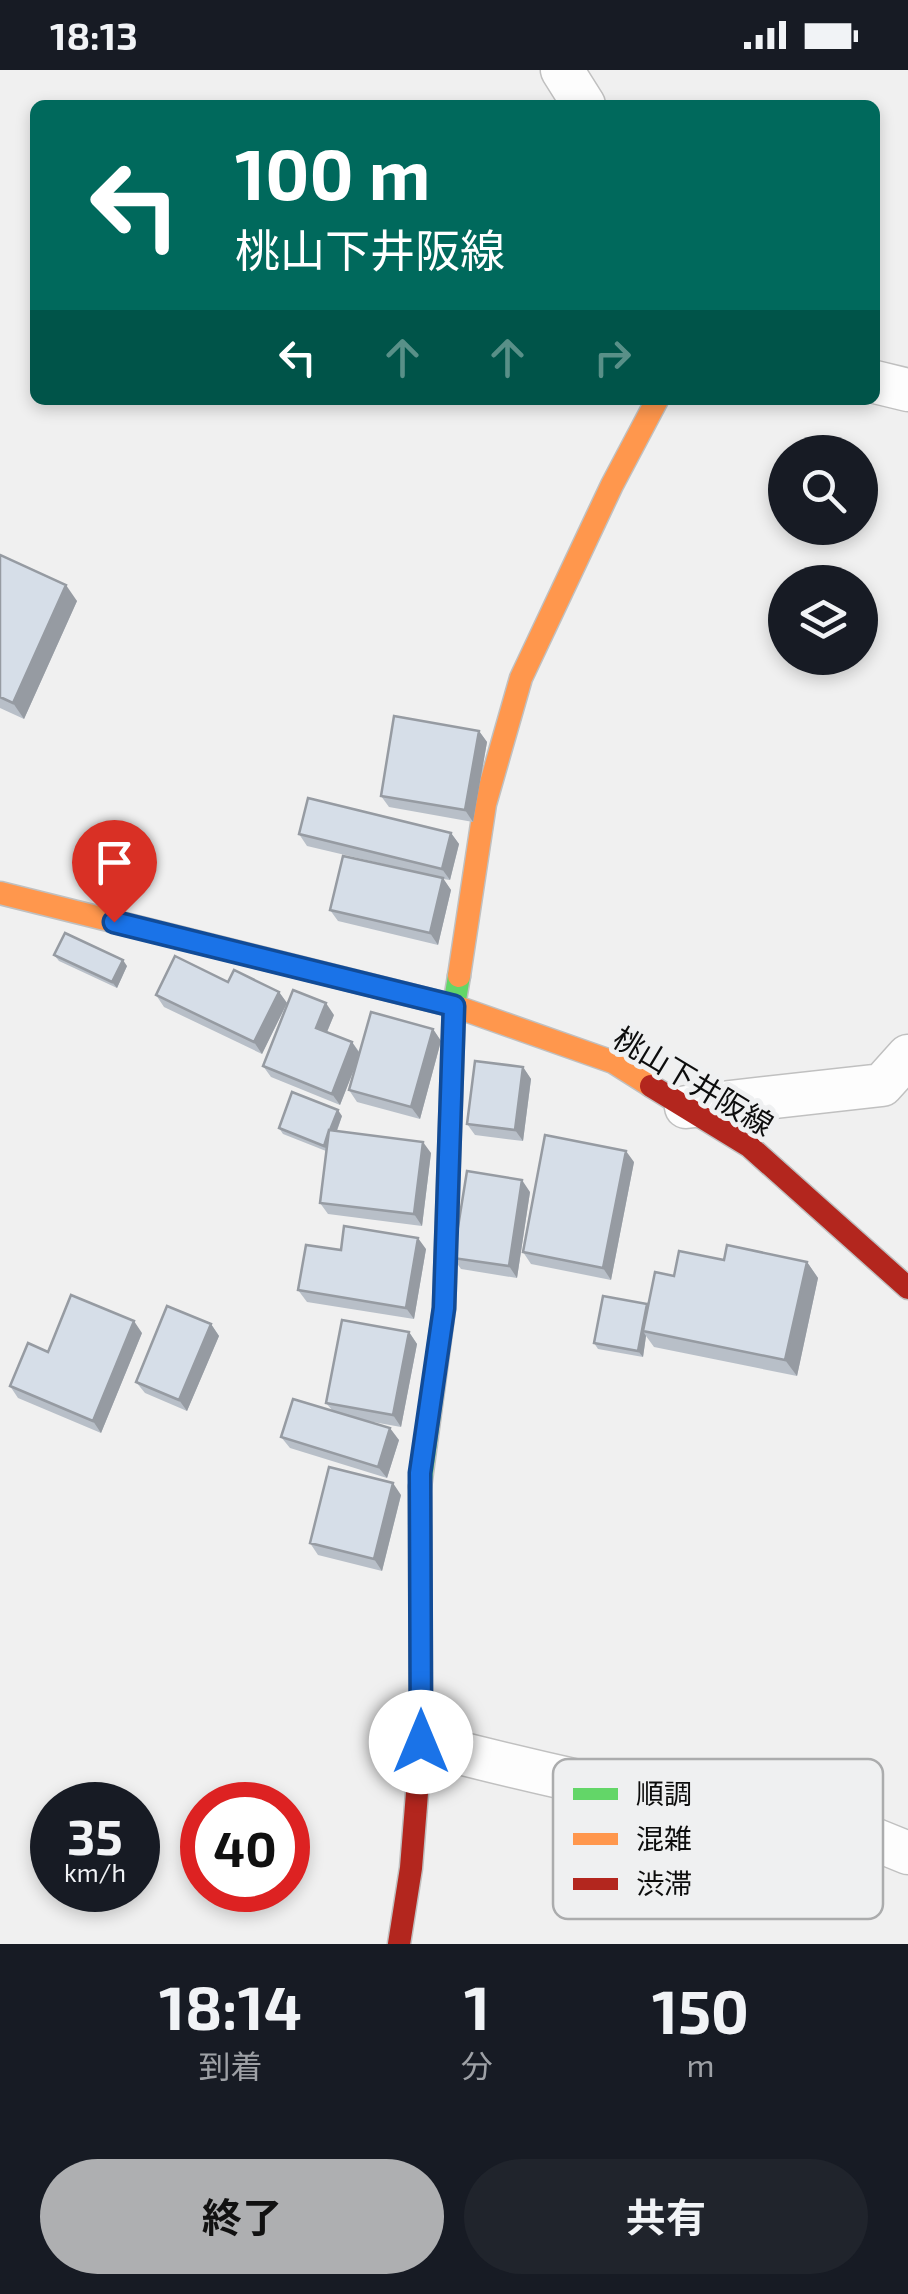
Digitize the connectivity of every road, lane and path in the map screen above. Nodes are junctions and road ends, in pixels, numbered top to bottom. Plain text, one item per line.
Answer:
1 (562, 70) edge
2 (600, 70) edge
3 (583, 100) edge
4 (588, 100) edge
5 (880, 383) edge
6 (908, 390) edge
7 (654, 405) edge
8 (0, 893) edge
9 (454, 1006) junction
10 (908, 1056) edge
11 (686, 1107) junction
12 (908, 1288) edge
13 (421, 1742) junction
14 (553, 1778) edge
15 (883, 1843) edge
16 (908, 1852) edge
17 (400, 1944) edge

1 - 3 street
2 - 4 street
5 - 6 street
7 - 9 street
8 - 9 street, 桃山下井阪線
9 - 11 street, 桃山下井阪線
9 - 13 street
10 - 11 street
11 - 12 street, 桃山下井阪線
13 - 14 street
13 - 17 street
15 - 16 street

